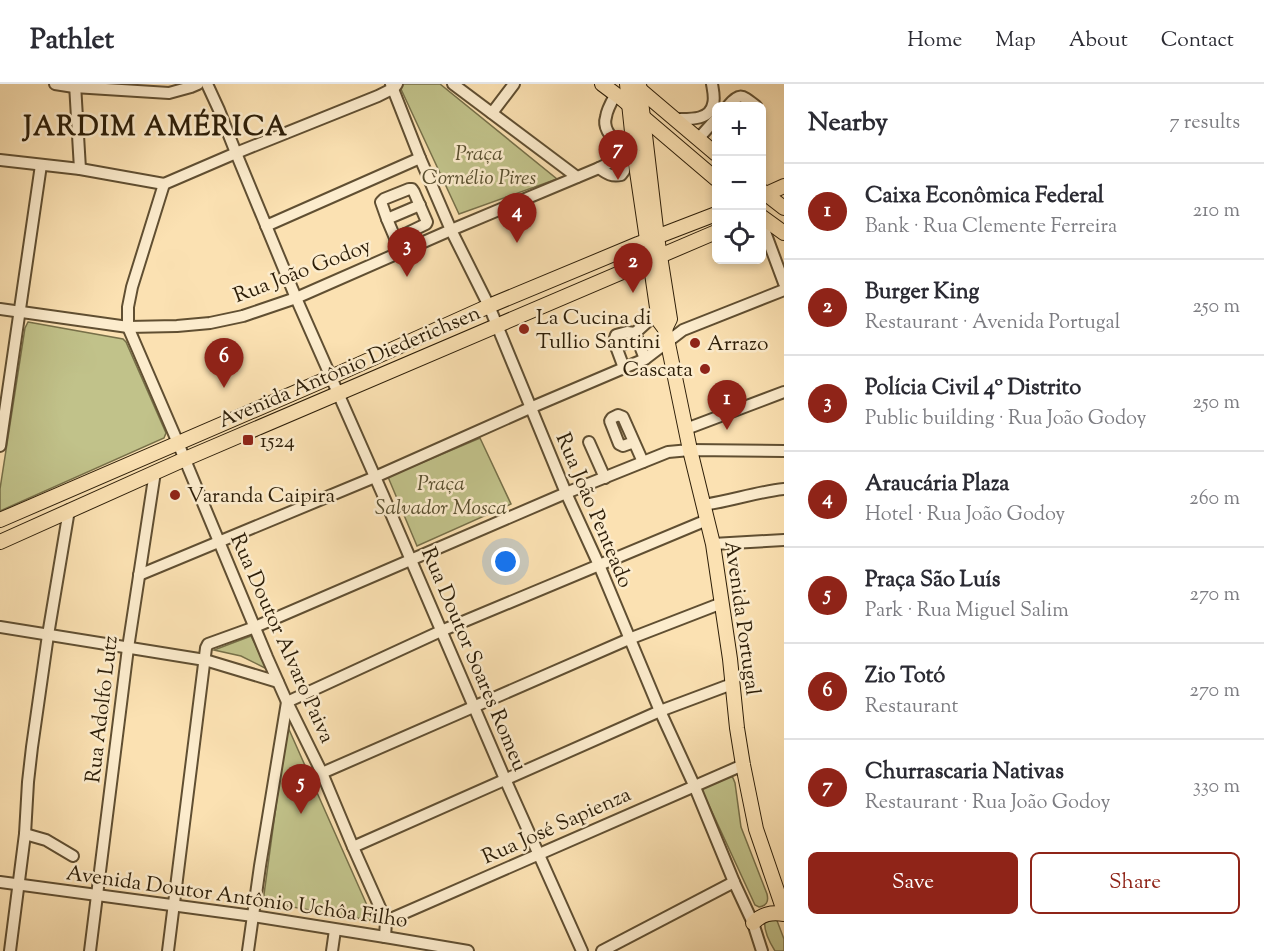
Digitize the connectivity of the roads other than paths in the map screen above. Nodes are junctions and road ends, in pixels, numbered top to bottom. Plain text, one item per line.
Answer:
1 (55, 84) edge
2 (198, 84) edge
3 (207, 84) edge
4 (453, 84) edge
5 (514, 84) edge
6 (602, 84) edge
7 (712, 84) edge
8 (394, 85) edge
9 (635, 85) edge
10 (74, 86) edge
11 (616, 94) junction
12 (732, 102) edge
13 (751, 102) edge
14 (630, 105) junction
15 (492, 113) junction
16 (643, 117) junction
17 (675, 119) junction
18 (712, 124) edge
19 (698, 139) junction
20 (630, 149) junction
21 (712, 150) edge
22 (236, 153) junction
23 (420, 158) junction
24 (0, 160) edge
25 (41, 165) junction
26 (599, 168) junction
27 (80, 169) junction
28 (712, 175) edge
29 (577, 177) junction
30 (164, 184) junction
31 (784, 186) edge
32 (766, 193) edge
33 (766, 196) edge
34 (420, 205) junction
35 (783, 206) edge
36 (766, 212) edge
37 (712, 216) edge
38 (387, 219) junction
39 (266, 226) junction
40 (451, 230) junction
41 (776, 230) edge
42 (712, 234) edge
43 (395, 239) junction
44 (652, 239) junction
45 (401, 252) junction
46 (655, 257) junction
47 (784, 283) edge
48 (784, 290) edge
49 (296, 298) junction
50 (489, 306) junction
51 (0, 309) edge
52 (658, 312) junction
53 (21, 313) junction
54 (497, 325) junction
55 (128, 327) junction
56 (636, 336) junction
57 (666, 336) junction
58 (645, 359) junction
59 (624, 368) junction
60 (331, 377) junction
61 (784, 392) edge
62 (338, 394) junction
63 (530, 408) junction
64 (686, 429) junction
65 (589, 442) dead end
66 (634, 442) dead end
67 (178, 443) junction
68 (0, 446) edge
69 (690, 450) junction
70 (784, 451) edge
71 (185, 459) junction
72 (643, 462) junction
73 (155, 472) junction
74 (375, 477) junction
75 (605, 478) junction
76 (784, 489) edge
77 (566, 493) junction
78 (703, 505) junction
79 (69, 510) junction
80 (0, 520) edge
81 (707, 520) junction
82 (784, 540) edge
83 (0, 542) edge
84 (219, 543) junction
85 (713, 544) junction
86 (411, 561) junction
87 (599, 566) junction
88 (139, 575) junction
89 (722, 603) junction
90 (0, 627) edge
91 (255, 627) junction
92 (441, 631) junction
93 (48, 635) junction
94 (629, 639) junction
95 (128, 648) junction
96 (205, 660) junction
97 (278, 682) junction
98 (732, 684) junction
99 (287, 702) junction
100 (473, 706) junction
101 (660, 711) junction
102 (743, 765) junction
103 (322, 772) junction
104 (505, 779) junction
105 (694, 785) junction
106 (25, 834) junction
107 (353, 847) junction
108 (538, 854) junction
109 (73, 856) dead end
110 (0, 882) edge
111 (734, 882) junction
112 (18, 884) junction
113 (97, 896) junction
114 (174, 906) junction
115 (784, 913) edge
116 (253, 916) junction
117 (386, 921) junction
118 (753, 923) junction
119 (335, 930) junction
120 (385, 937) junction
121 (447, 950) edge
122 (10, 951) edge
123 (90, 951) edge
124 (168, 951) edge
125 (248, 951) edge
126 (332, 951) edge
127 (468, 951) edge
128 (582, 951) edge
129 (602, 951) edge
130 (762, 951) edge

1 - 10 street
2 - 10 street
3 - 22 street, Rua Doutor Soares Romeu
4 - 15 street
5 - 15 street
6 - 11 main road
7 - 17 street
8 - 22 street
8 - 23 street, Rua João Penteado
9 - 14 main road, Avenida Portugal
9 - 16 main road, Avenida Portugal
9 - 17 main road
10 - 27 street
11 - 14 main road
11 - 20 street
12 - 13 street
14 - 16 main road
14 - 20 main road, Avenida Portugal
15 - 29 street
16 - 28 main road
16 - 44 main road, Avenida Portugal
17 - 19 main road
18 - 19 street
19 - 21 main road
20 - 26 street, Rua João Godoy
20 - 26 street
20 - 44 main road, Avenida Portugal
22 - 30 street
22 - 39 street, Rua Doutor Soares Romeu
23 - 39 street
23 - 40 street, Rua João Penteado
24 - 25 street
25 - 27 street
25 - 53 street
26 - 29 street, Rua João Godoy
27 - 30 street
29 - 40 street, Rua João Godoy
30 - 55 street, Rua Doutor Alvaro Paiva
31 - 32 main road
33 - 35 main road
34 - 38 street
34 - 38 street
34 - 43 street
35 - 36 main road
37 - 44 main road, Avenida Antônio Diederichsen
38 - 43 street
39 - 49 street, Rua Doutor Soares Romeu
40 - 45 street, Rua João Godoy
40 - 50 street, Rua João Penteado
41 - 47 street
42 - 46 main road, Avenida Antônio Diederichsen
43 - 45 street
44 - 46 main road, Avenida Portugal
44 - 50 main road, Avenida Antônio Diederichsen
45 - 49 street, Rua João Godoy
46 - 52 main road, Avenida Portugal
46 - 54 main road, Avenida Antônio Diederichsen
46 - 57 main road, Avenida Portugal
48 - 57 street
49 - 55 street, Rua João Godoy
49 - 60 street, Rua Doutor Soares Romeu
50 - 54 street, Rua João Penteado
50 - 60 main road, Avenida Antônio Diederichsen
51 - 53 street, Rua João Godoy
52 - 56 street
52 - 57 main road, Avenida Portugal
53 - 55 street, Rua João Godoy
53 - 68 street
54 - 62 main road, Avenida Antônio Diederichsen
54 - 63 street, Rua João Penteado
55 - 67 street, Rua Doutor Alvaro Paiva
56 - 58 street
56 - 59 street
57 - 58 street
57 - 64 main road, Avenida Portugal
58 - 59 street
59 - 63 street
60 - 62 street, Rua Doutor Soares Romeu
60 - 67 main road, Avenida Antônio Diederichsen
61 - 64 street
62 - 71 main road, Avenida Antônio Diederichsen
62 - 74 street, Rua Doutor Soares Romeu
63 - 74 street
63 - 77 street, Rua João Penteado
64 - 69 main road, Avenida Portugal
65 - 75 street
66 - 72 street
67 - 71 street, Rua Doutor Alvaro Paiva
67 - 80 main road, Avenida Antônio Diederichsen
69 - 70 street
69 - 72 street
69 - 78 main road, Avenida Portugal
71 - 73 main road, Avenida Antônio Diederichsen
71 - 84 street, Rua Doutor Alvaro Paiva
72 - 75 street
73 - 79 main road, Avenida Antônio Diederichsen
73 - 88 street, Rua Adolfo Lutz
74 - 84 street
74 - 86 street, Rua Doutor Soares Romeu
75 - 77 street
76 - 78 street
77 - 86 street
77 - 87 street, Rua João Penteado
78 - 81 main road, Avenida Portugal
79 - 83 main road, Avenida Antônio Diederichsen
79 - 93 street
81 - 85 main road, Avenida Portugal
81 - 87 street
82 - 85 street
84 - 88 street
84 - 91 street, Rua Doutor Alvaro Paiva
85 - 89 main road, Avenida Portugal
86 - 91 street
86 - 92 street, Rua Doutor Soares Romeu
87 - 92 street
87 - 94 street, Rua João Penteado
88 - 95 street, Rua Adolfo Lutz
89 - 94 street
89 - 98 main road, Avenida Portugal
90 - 93 street
91 - 96 street
91 - 97 street, Rua Doutor Alvaro Paiva
92 - 99 street
92 - 100 street, Rua Doutor Soares Romeu
93 - 95 street
93 - 106 street
94 - 100 street
94 - 101 street, Rua João Penteado
95 - 96 street
95 - 113 street, Rua Adolfo Lutz
96 - 97 street
96 - 114 street
97 - 99 street, Rua Doutor Alvaro Paiva
98 - 101 street
98 - 102 main road, Avenida Portugal
99 - 103 street, Rua Doutor Alvaro Paiva
99 - 116 street
100 - 103 street
100 - 104 street, Rua Doutor Soares Romeu
101 - 104 street
101 - 105 street, Rua João Penteado
102 - 105 street, Rua José Sapienza
102 - 115 main road, Avenida Portugal
103 - 107 street, Rua Doutor Alvaro Paiva
104 - 107 street
104 - 108 street, Rua Doutor Soares Romeu
105 - 108 street, Rua José Sapienza
105 - 111 street, Rua João Penteado
106 - 109 street
106 - 112 street
107 - 117 street, Rua Doutor Alvaro Paiva
108 - 117 street, Rua José Sapienza
108 - 128 street, Rua Doutor Soares Romeu
110 - 112 street, Avenida Doutor Antônio Uchôa Filho
111 - 118 street, Rua João Penteado
111 - 129 street
112 - 113 street, Avenida Doutor Antônio Uchôa Filho
112 - 122 street
113 - 114 street, Avenida Doutor Antônio Uchôa Filho
113 - 123 street, Rua Adolfo Lutz
114 - 116 street, Avenida Doutor Antônio Uchôa Filho
114 - 124 street
115 - 118 main road
116 - 119 street, Avenida Doutor Antônio Uchôa Filho
116 - 125 street
117 - 120 street, Rua Doutor Alvaro Paiva
118 - 130 street, Rua João Penteado
119 - 120 street, Avenida Doutor Antônio Uchôa Filho
119 - 126 street
120 - 121 street, Avenida Doutor Antônio Uchôa Filho
121 - 127 street, Avenida Doutor Antônio Uchôa Filho

